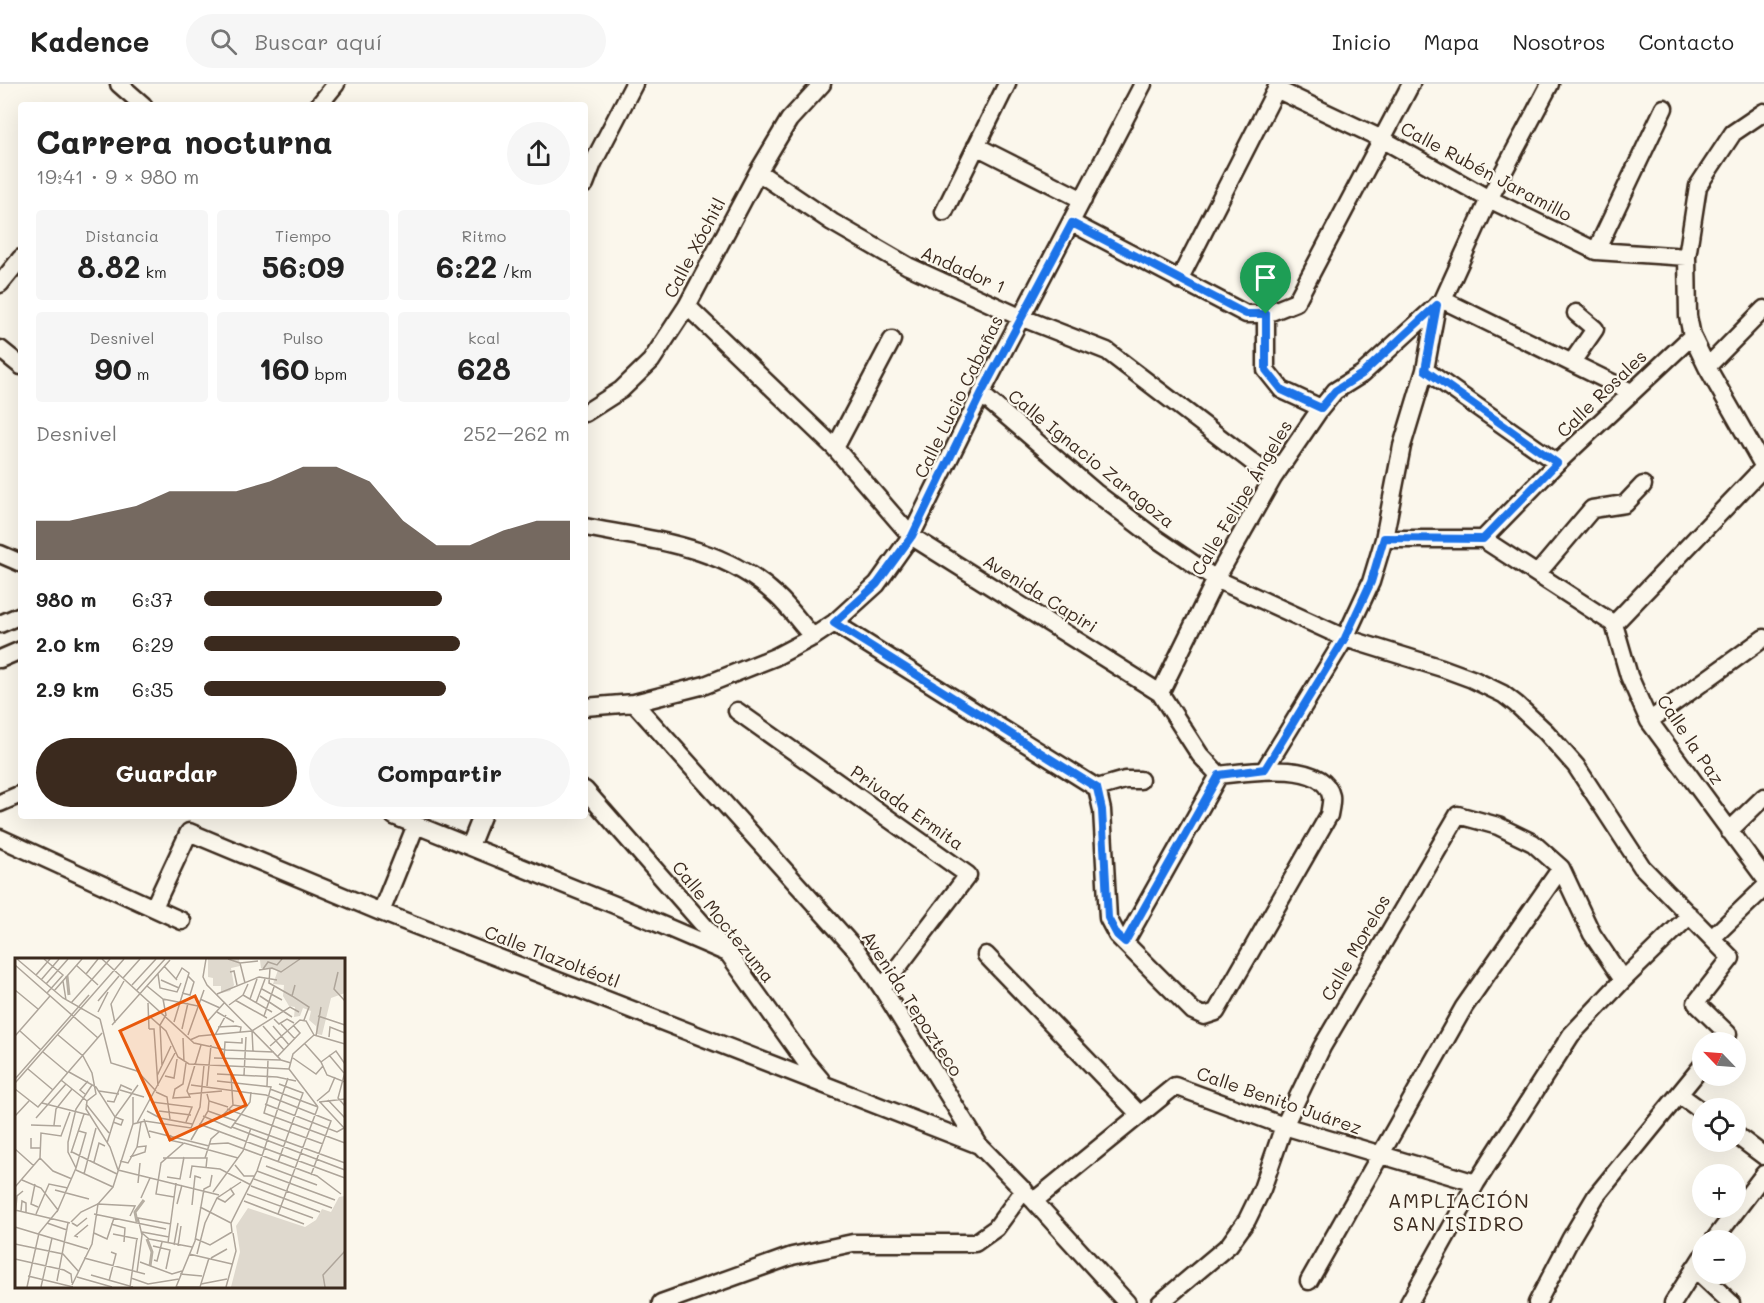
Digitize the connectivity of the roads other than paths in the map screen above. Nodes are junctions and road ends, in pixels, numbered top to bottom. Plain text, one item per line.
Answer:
1 (119, 84) edge
2 (336, 84) edge
3 (634, 84) edge
4 (822, 84) edge
5 (1007, 84) edge
6 (1143, 84) edge
7 (1411, 84) edge
8 (1550, 84) edge
9 (1277, 87) edge
10 (140, 102) edge
11 (321, 102) edge
12 (1664, 108) dead end
13 (1764, 112) edge
14 (1382, 139) junction
15 (976, 146) junction
16 (758, 172) junction
17 (588, 176) edge
18 (1489, 199) junction
19 (1083, 200) junction
20 (944, 212) dead end
21 (1072, 223) junction
22 (1596, 251) junction
23 (1687, 257) junction
24 (18, 262) edge
25 (1179, 280) junction
26 (0, 284) edge
27 (1440, 302) junction
28 (687, 306) junction
29 (1764, 309) edge
30 (1576, 313) dead end
31 (1266, 314) junction
32 (1020, 317) junction
33 (1692, 336) junction
34 (892, 340) dead end
35 (0, 349) edge
36 (1572, 362) junction
37 (18, 364) edge
38 (1707, 367) junction
39 (1425, 370) junction
40 (1631, 392) junction
41 (981, 394) junction
42 (1321, 408) junction
43 (588, 411) edge
44 (835, 448) junction
45 (1557, 463) junction
46 (1764, 467) edge
47 (1273, 478) junction
48 (1643, 485) dead end
49 (588, 528) edge
50 (912, 536) junction
51 (1384, 538) junction
52 (1483, 539) junction
53 (0, 554) edge
54 (18, 562) edge
55 (1537, 574) junction
56 (1216, 579) junction
57 (18, 616) edge
58 (834, 623) junction
59 (0, 624) edge
60 (1614, 624) junction
61 (813, 637) junction
62 (1345, 638) junction
63 (1764, 638) edge
64 (18, 651) edge
65 (0, 659) edge
66 (1160, 693) junction
67 (634, 703) junction
68 (588, 707) edge
69 (737, 711) dead end
70 (1648, 721) junction
71 (1265, 769) junction
72 (1219, 775) junction
73 (1140, 780) dead end
74 (1097, 788) junction
75 (588, 793) edge
76 (18, 795) edge
77 (1764, 797) edge
78 (0, 803) edge
79 (401, 819) edge
80 (481, 819) edge
81 (416, 825) junction
82 (1729, 831) junction
83 (0, 838) edge
84 (470, 846) junction
85 (1561, 868) junction
86 (1764, 877) edge
87 (1764, 888) edge
88 (154, 907) junction
89 (381, 912) junction
90 (1690, 915) junction
91 (183, 921) dead end
92 (1712, 938) junction
93 (1125, 942) junction
94 (728, 953) junction
95 (986, 955) dead end
96 (1623, 980) junction
97 (882, 988) junction
98 (1726, 1032) edge
99 (1692, 1079) edge
100 (824, 1083) junction
101 (1680, 1095) junction
102 (1692, 1104) edge
103 (1139, 1114) junction
104 (1284, 1125) junction
105 (1746, 1143) edge
106 (980, 1144) junction
107 (1379, 1155) junction
108 (1764, 1156) edge
109 (1764, 1174) edge
110 (1476, 1183) junction
111 (1029, 1195) junction
112 (1722, 1230) edge
113 (1692, 1272) edge
114 (1309, 1281) dead end
115 (1716, 1284) edge
116 (661, 1303) edge
117 (1127, 1303) edge
118 (1160, 1303) edge
119 (1408, 1303) edge
120 (1537, 1303) edge
121 (1673, 1303) edge
122 (1731, 1303) edge

1 - 10 street
2 - 11 street
3 - 17 street
4 - 16 street, Calle Xóchitl
5 - 15 street
6 - 19 street, Calle Lucio Cabañas
7 - 14 street
8 - 18 street
9 - 14 street, Calle Rubén Jaramillo
9 - 25 street
12 - 22 street
13 - 23 street
14 - 18 street, Calle Rubén Jaramillo
14 - 31 street
15 - 19 street
15 - 20 street
16 - 28 street, Calle Xóchitl
16 - 32 street, Andador 1
18 - 22 street, Calle Rubén Jaramillo
18 - 27 street
19 - 21 street, Calle Lucio Cabañas
21 - 25 street
21 - 32 street, Calle Lucio Cabañas
22 - 23 street, Calle Rubén Jaramillo
23 - 33 street
24 - 26 street
25 - 31 street
27 - 36 street
27 - 39 street
27 - 42 street, Calle Felipe Ángeles
28 - 43 street, Calle Xóchitl
28 - 44 street, Avenida Capiri
29 - 38 street
30 - 36 street
31 - 42 street
32 - 41 street, Calle Lucio Cabañas
32 - 47 street, Andador 1
33 - 38 street
33 - 40 street, Calle Rosales
34 - 44 street
35 - 37 street
36 - 40 street
38 - 46 street
39 - 45 street
39 - 51 street
40 - 45 street, Calle Rosales
41 - 50 street, Calle Lucio Cabañas
41 - 56 street, Calle Ignacio Zaragoza
42 - 47 street, Calle Felipe Ángeles
44 - 50 street, Avenida Capiri
45 - 52 street, Calle Rosales
46 - 60 street
47 - 56 street, Calle Felipe Ángeles
48 - 55 street
49 - 61 street
50 - 58 street
50 - 66 street, Avenida Capiri
51 - 52 street
51 - 62 street
52 - 55 street
53 - 54 street
55 - 60 street
56 - 62 street, Calle Ignacio Zaragoza
56 - 66 street, Calle Felipe Ángeles
57 - 59 street
58 - 61 street
58 - 74 street
60 - 70 street, Calle la Paz
61 - 67 street
62 - 71 street
62 - 90 street, Calle Ignacio Zaragoza
63 - 70 street
64 - 65 street
66 - 72 street, Avenida Capiri
67 - 68 street
67 - 97 street, Avenida Tepozteco
69 - 97 street, Privada Ermita
70 - 82 street, Calle la Paz
71 - 72 street
71 - 93 street
72 - 93 street
73 - 74 street
74 - 93 street
75 - 94 street, Calle Moctezuma
76 - 78 street
77 - 82 street
79 - 81 street
80 - 84 street
81 - 84 street
81 - 89 street
82 - 86 street, Calle la Paz
83 - 88 street
84 - 94 street
85 - 96 street, Calle Morelos
85 - 104 street, Calle Morelos
85 - 107 street
87 - 92 street
88 - 89 street, Calle Tlazoltéotl
88 - 91 street
89 - 100 street, Calle Tlazoltéotl
90 - 92 street, Calle Ignacio Zaragoza
90 - 96 street
92 - 98 street, Calle Ignacio Zaragoza
94 - 100 street, Calle Moctezuma
95 - 103 street
96 - 110 street
97 - 106 street, Avenida Tepozteco
99 - 101 street
100 - 106 street, Calle Tlazoltéotl
101 - 102 street
101 - 120 street
103 - 104 street, Calle Benito Juárez
103 - 111 street, Calle Benito Juárez
104 - 107 street, Calle Benito Juárez
104 - 118 street, Calle Morelos
105 - 108 street
106 - 111 street, Avenida Tepozteco
107 - 110 street, Calle Benito Juárez
107 - 114 street
109 - 112 street
110 - 119 street
111 - 116 street, Calle Benito Juárez
111 - 117 street, Avenida Tepozteco
113 - 121 street
115 - 122 street

